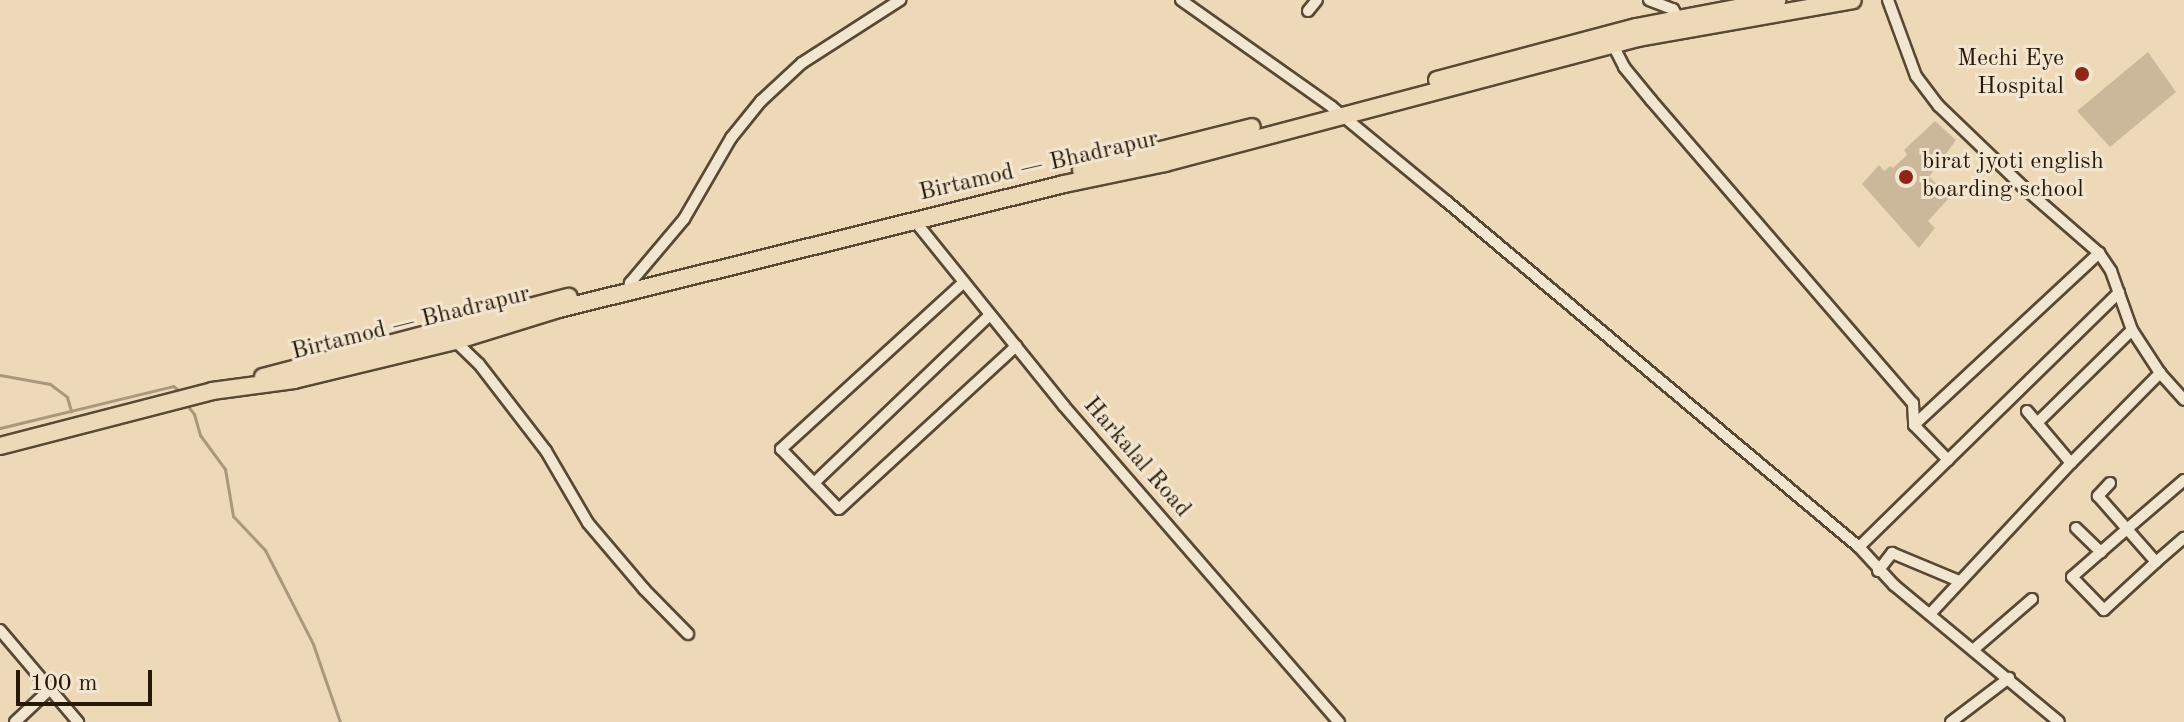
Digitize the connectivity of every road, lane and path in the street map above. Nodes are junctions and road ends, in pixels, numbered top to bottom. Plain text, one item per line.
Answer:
1 (900, 0) edge
2 (1181, 0) edge
3 (1317, 0) edge
4 (1649, 0) edge
5 (1777, 0) edge
6 (1853, 0) edge
7 (1888, 0) edge
8 (1308, 11) dead end
9 (1679, 19) junction
10 (1704, 20) junction
11 (1613, 45) junction
12 (1336, 111) junction
13 (914, 218) junction
14 (2099, 253) junction
15 (964, 282) junction
16 (629, 289) junction
17 (2119, 292) junction
18 (990, 315) junction
19 (2132, 330) junction
20 (455, 341) junction
21 (1016, 346) junction
22 (2160, 373) junction
23 (239, 386) junction
24 (2184, 400) edge
25 (2027, 411) dead end
26 (2037, 423) junction
27 (1914, 425) junction
28 (0, 446) edge
29 (1948, 460) junction
30 (2071, 463) junction
31 (2184, 480) edge
32 (814, 483) junction
33 (2110, 483) dead end
34 (2076, 528) dead end
35 (2127, 529) junction
36 (2184, 538) edge
37 (1859, 547) junction
38 (2101, 552) junction
39 (2156, 562) junction
40 (1878, 571) junction
41 (1959, 581) junction
42 (2032, 599) dead end
43 (1930, 614) junction
44 (0, 630) edge
45 (688, 634) dead end
46 (1973, 650) junction
47 (2009, 678) junction
48 (50, 689) junction
49 (2055, 721) edge
50 (15, 722) edge
51 (78, 722) edge
52 (1339, 722) edge
53 (1951, 722) edge

1 - 16 street
2 - 12 street
3 - 8 street
4 - 9 street
5 - 10 main road, Birtamod — Bhadrapur
6 - 10 main road, Birtamod — Bhadrapur
7 - 14 street
9 - 10 main road, Birtamod — Bhadrapur
9 - 12 main road, Birtamod — Bhadrapur
10 - 11 main road, Birtamod — Bhadrapur
11 - 12 main road, Birtamod — Bhadrapur
11 - 27 street
12 - 13 main road, Birtamod — Bhadrapur
12 - 37 street
13 - 15 street, Harkalal Road
13 - 16 main road, Birtamod — Bhadrapur
14 - 17 street
14 - 27 street
15 - 18 street, Harkalal Road
15 - 32 street
16 - 20 main road, Birtamod — Bhadrapur
16 - 23 main road, Birtamod — Bhadrapur
17 - 19 street
17 - 29 street
18 - 21 street, Harkalal Road
18 - 32 street
19 - 22 street
19 - 26 street
20 - 23 main road, Birtamod — Bhadrapur
20 - 45 street
21 - 32 street
21 - 52 street, Harkalal Road
22 - 24 street
22 - 30 street
23 - 28 main road, Birtamod — Bhadrapur
25 - 26 street
26 - 30 street
27 - 29 street
29 - 37 street
30 - 41 street
31 - 35 street
33 - 35 street
34 - 38 street
35 - 38 street
35 - 39 street
36 - 39 street
37 - 40 street
38 - 39 street
40 - 41 street
40 - 43 street
41 - 43 street
42 - 46 street
43 - 46 street
44 - 48 street
46 - 47 street
47 - 49 street
47 - 53 street
48 - 50 street
48 - 51 street

